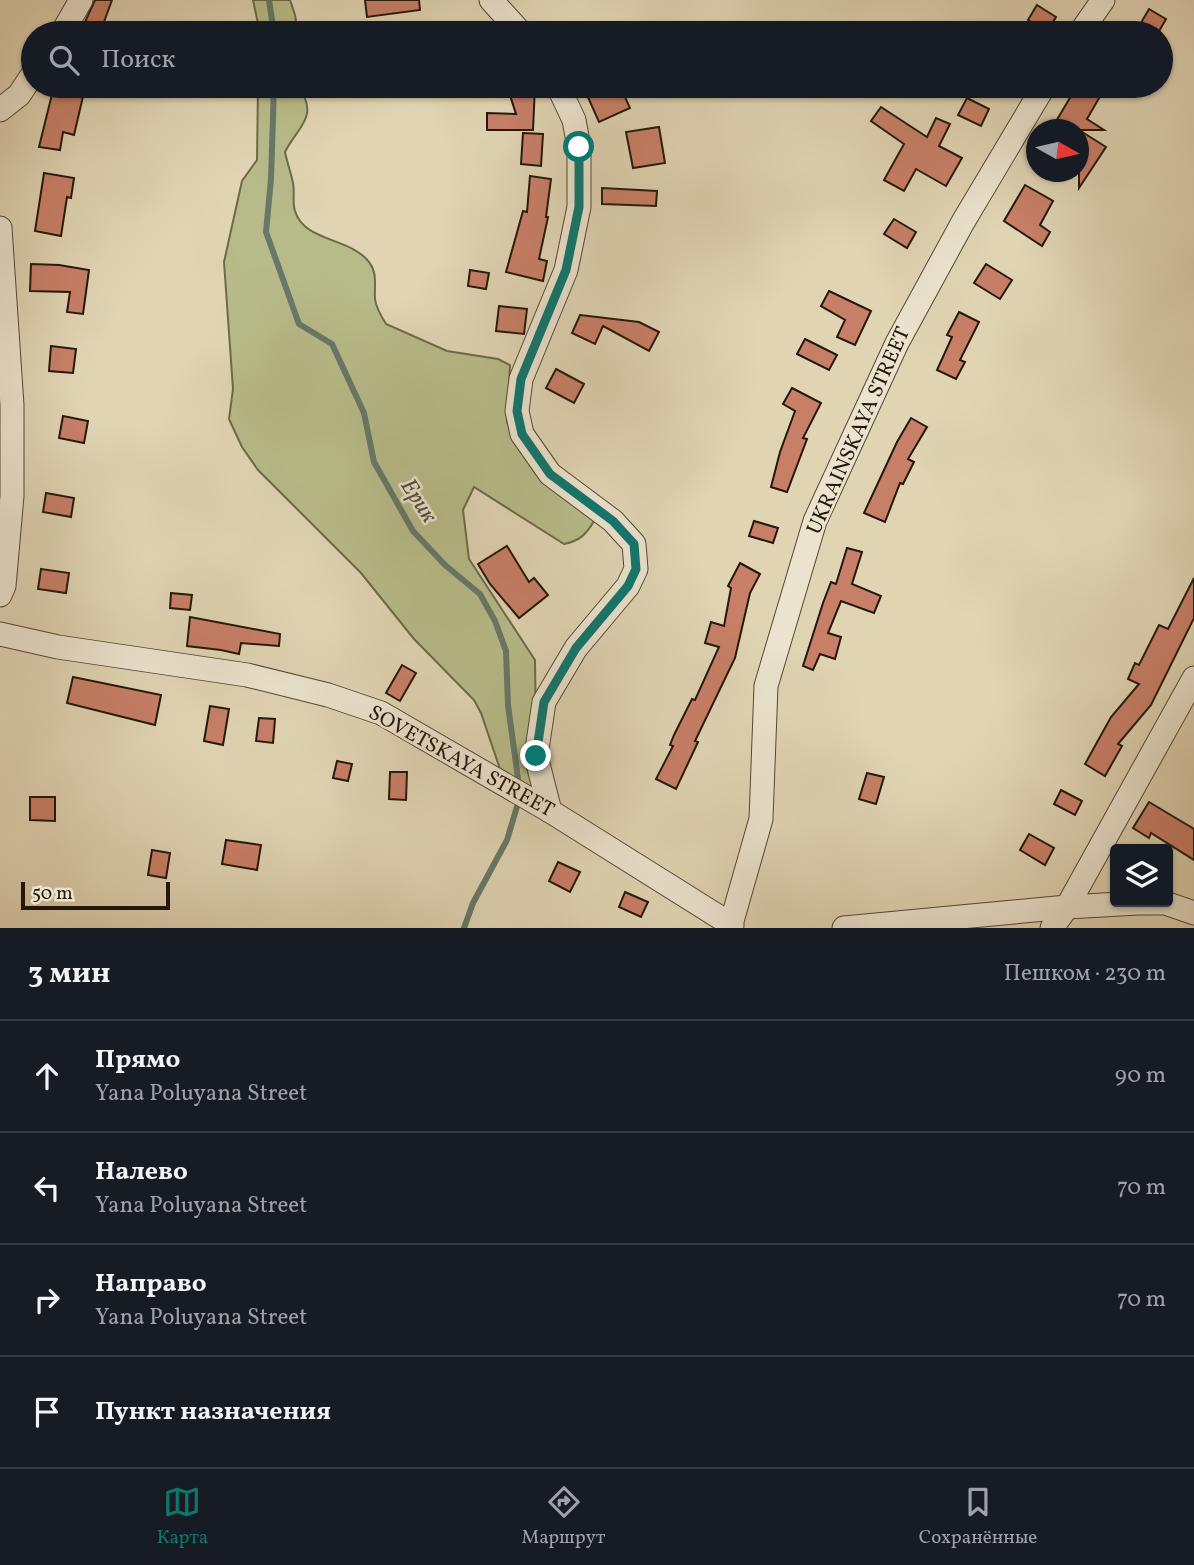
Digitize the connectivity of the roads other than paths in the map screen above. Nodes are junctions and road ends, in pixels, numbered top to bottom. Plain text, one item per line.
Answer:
1 (81, 0) edge
2 (491, 0) edge
3 (1102, 0) edge
4 (69, 21) edge
5 (510, 21) edge
6 (1088, 21) edge
7 (21, 92) edge
8 (564, 98) edge
9 (1037, 98) edge
10 (0, 110) edge
11 (0, 228) edge
12 (0, 595) edge
13 (0, 634) edge
14 (1194, 678) edge
15 (550, 811) junction
16 (1067, 907) junction
17 (1194, 913) edge
18 (731, 926) edge
19 (844, 928) edge
20 (1052, 928) edge

1 - 4 street
2 - 5 street
3 - 6 street
7 - 10 street
8 - 15 street
9 - 18 street, UKRAINSKAYA STREET
11 - 12 street
13 - 15 street, SOVETSKAYA STREET
14 - 16 street
15 - 18 street, SOVETSKAYA STREET
16 - 17 street
16 - 19 street
16 - 20 street

